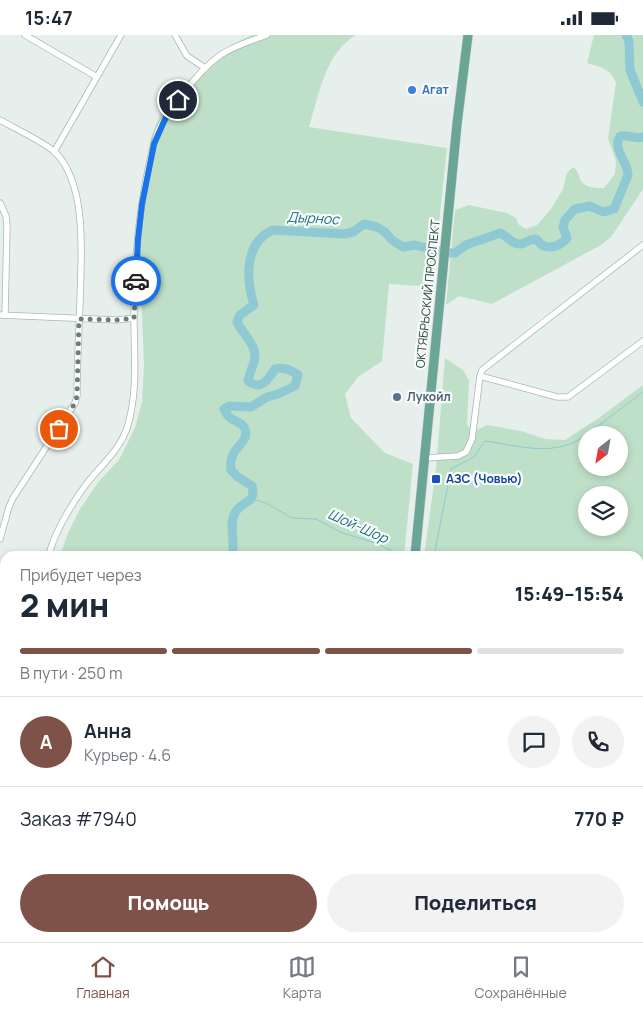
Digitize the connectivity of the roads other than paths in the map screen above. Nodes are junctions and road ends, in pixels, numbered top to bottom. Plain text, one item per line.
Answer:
1 (25, 35) edge
2 (121, 35) edge
3 (176, 35) edge
4 (267, 35) edge
5 (468, 35) edge
6 (205, 68) junction
7 (97, 77) junction
8 (0, 120) edge
9 (54, 151) junction
10 (0, 203) edge
11 (643, 245) edge
12 (3, 315) edge
13 (134, 318) junction
14 (79, 319) junction
15 (643, 341) edge
16 (480, 376) junction
17 (425, 458) junction
18 (0, 539) edge
19 (50, 551) edge
20 (416, 551) edge

1 - 7 street
2 - 7 street
3 - 6 street
4 - 6 street
5 - 17 main road, ОКТЯБРЬСКИЙ ПРОСПЕКТ
6 - 13 street
7 - 9 street
8 - 9 street
9 - 14 street
10 - 12 street
11 - 16 street
12 - 14 street
13 - 14 street
13 - 19 street
14 - 18 street
15 - 16 street
16 - 17 street
17 - 20 main road, ОКТЯБРЬСКИЙ ПРОСПЕКТ

